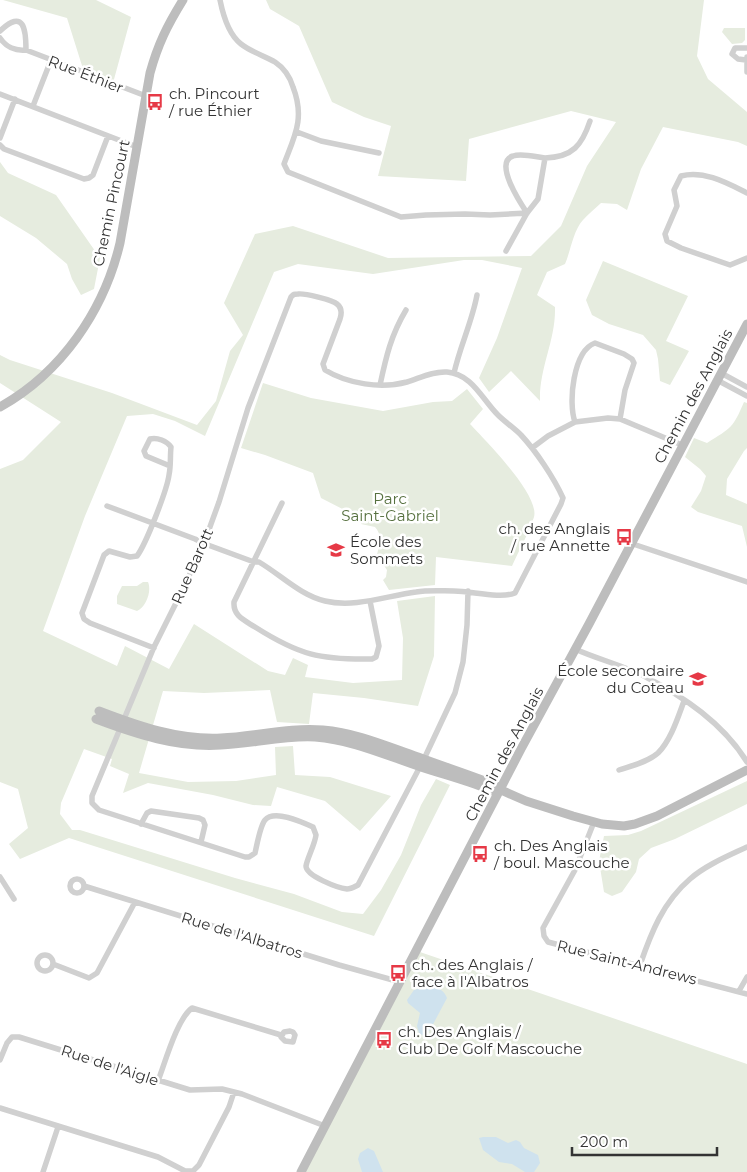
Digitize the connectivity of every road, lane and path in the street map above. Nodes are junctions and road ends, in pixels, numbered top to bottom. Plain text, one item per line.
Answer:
1 (183, 0) edge
2 (220, 0) edge
3 (0, 31) edge
4 (0, 38) edge
5 (747, 48) edge
6 (26, 50) junction
7 (747, 58) edge
8 (51, 60) junction
9 (747, 72) edge
10 (0, 94) edge
11 (146, 96) junction
12 (15, 99) junction
13 (33, 106) junction
14 (590, 120) dead end
15 (296, 132) junction
16 (108, 136) junction
17 (0, 138) edge
18 (0, 145) edge
19 (137, 146) junction
20 (378, 154) dead end
21 (545, 158) junction
22 (747, 193) edge
23 (527, 213) junction
24 (506, 251) dead end
25 (747, 258) edge
26 (477, 295) dead end
27 (406, 310) dead end
28 (747, 324) edge
29 (454, 373) junction
30 (719, 377) junction
31 (380, 385) junction
32 (747, 387) edge
33 (747, 396) edge
34 (0, 407) edge
35 (620, 419) junction
36 (575, 422) junction
37 (682, 445) junction
38 (532, 448) junction
39 (170, 466) junction
40 (282, 502) dead end
41 (107, 506) dead end
42 (152, 522) junction
43 (203, 543) junction
44 (630, 543) junction
45 (254, 562) junction
46 (747, 582) edge
47 (468, 591) junction
48 (370, 601) junction
49 (154, 648) junction
50 (575, 649) junction
51 (684, 701) junction
52 (98, 715) dead end
53 (123, 724) junction
54 (747, 762) edge
55 (422, 763) junction
56 (619, 770) dead end
57 (747, 770) edge
58 (501, 790) junction
59 (594, 822) junction
60 (141, 824) junction
61 (201, 842) junction
62 (747, 847) edge
63 (0, 879) edge
64 (84, 886) dead end
65 (14, 899) dead end
66 (135, 902) junction
67 (53, 964) dead end
68 (640, 966) junction
69 (747, 976) edge
70 (400, 982) junction
71 (739, 991) junction
72 (747, 994) edge
73 (281, 1035) dead end
74 (0, 1060) edge
75 (158, 1081) junction
76 (234, 1092) junction
77 (0, 1108) edge
78 (325, 1126) junction
79 (58, 1127) junction
80 (44, 1172) edge
81 (301, 1172) edge

1 - 11 street, Chemin Pincourt
2 - 15 street
3 - 6 street
4 - 6 street, Rue Éthier
5 - 7 street
6 - 8 street, Rue Éthier
7 - 9 street
8 - 11 street, Rue Éthier
8 - 13 street
10 - 12 street
11 - 19 street, Chemin Pincourt
12 - 13 street
12 - 17 street
13 - 16 street
14 - 21 street
15 - 20 street
15 - 23 street
16 - 18 street
16 - 19 street
19 - 34 street, Chemin Pincourt
21 - 23 street
21 - 23 street
22 - 25 street
23 - 24 street
26 - 29 street
27 - 31 street
28 - 30 street, Chemin des Anglais
29 - 31 street
29 - 38 street
30 - 32 street
30 - 33 street
30 - 37 street, Chemin des Anglais
31 - 43 street, Rue Barott
35 - 36 street
35 - 36 street
35 - 37 street
36 - 38 street
37 - 44 street, Chemin des Anglais
38 - 47 street
39 - 39 street
39 - 42 street
40 - 45 street
41 - 42 street
42 - 43 street
42 - 49 street
43 - 45 street
43 - 49 street, Rue Barott
44 - 46 street
44 - 50 street, Chemin des Anglais
45 - 48 street
45 - 48 street
47 - 48 street
47 - 55 street, Rue Barott
49 - 53 street, Rue Barott
50 - 51 street
50 - 58 street, Chemin des Anglais
51 - 54 street
51 - 56 street
52 - 53 street
53 - 55 street
53 - 60 street, Rue Barott
55 - 58 street
55 - 61 street, Rue Barott
57 - 59 street
58 - 59 street
58 - 70 street, Chemin des Anglais
59 - 68 street, Rue Saint-Andrews
60 - 61 street, Rue Barott
60 - 61 street
62 - 68 street
63 - 65 street
64 - 66 street, Rue de l'Albatros
66 - 67 street
66 - 70 street, Rue de l'Albatros
68 - 71 street, Rue Saint-Andrews
69 - 71 street
70 - 78 street, Chemin des Anglais
71 - 72 street, Rue Saint-Andrews
73 - 75 street
74 - 75 street, Rue de l'Aigle
75 - 76 street, Rue de l'Aigle
76 - 78 street, Rue de l'Aigle
76 - 79 street
77 - 79 street
78 - 81 street, Chemin des Anglais
79 - 80 street

